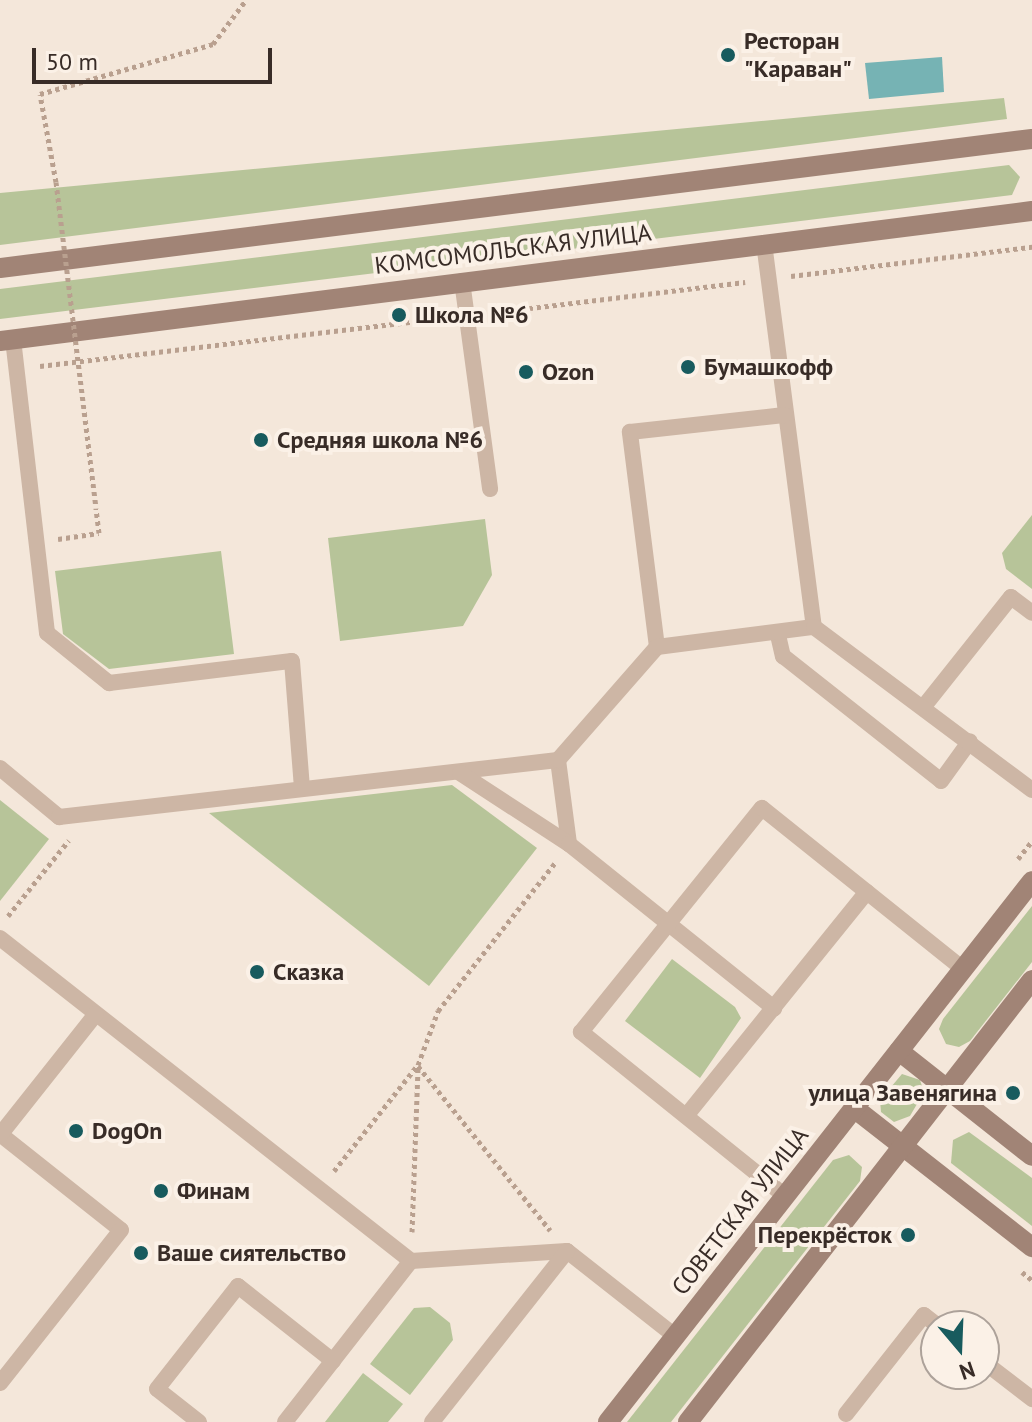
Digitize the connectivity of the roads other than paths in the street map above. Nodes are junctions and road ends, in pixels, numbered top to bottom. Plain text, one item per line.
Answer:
1 (1032, 139) edge
2 (1032, 211) edge
3 (764, 243) junction
4 (0, 268) edge
5 (462, 281) junction
6 (7, 340) edge
7 (784, 415) junction
8 (490, 489) dead end
9 (1032, 613) edge
10 (814, 627) junction
11 (778, 635) junction
12 (657, 647) junction
13 (925, 705) junction
14 (970, 741) junction
15 (558, 760) junction
16 (0, 768) edge
17 (460, 773) junction
18 (302, 788) junction
19 (1032, 790) edge
20 (569, 844) junction
21 (1032, 881) edge
22 (867, 892) junction
23 (669, 924) junction
24 (0, 938) edge
25 (963, 969) junction
26 (1032, 980) edge
27 (774, 1008) junction
28 (96, 1014) junction
29 (899, 1051) junction
30 (947, 1089) junction
31 (854, 1108) junction
32 (686, 1116) junction
33 (0, 1135) edge
34 (903, 1146) junction
35 (1032, 1156) edge
36 (785, 1196) junction
37 (1032, 1247) edge
38 (567, 1251) junction
39 (411, 1261) junction
40 (920, 1320) edge
41 (675, 1336) junction
42 (333, 1361) junction
43 (1000, 1374) edge
44 (0, 1383) edge
45 (1032, 1399) edge
46 (846, 1414) dead end
47 (199, 1422) edge
48 (285, 1422) edge
49 (432, 1422) edge
50 (608, 1422) edge
51 (688, 1422) edge

1 - 4 street, КОМСОМОЛЬСКАЯ УЛИЦА
2 - 3 street, КОМСОМОЛЬСКАЯ УЛИЦА
3 - 5 street, КОМСОМОЛЬСКАЯ УЛИЦА
3 - 7 lane
5 - 6 street, КОМСОМОЛЬСКАЯ УЛИЦА
5 - 8 lane
6 - 18 lane
7 - 10 lane
7 - 12 lane
9 - 13 lane
10 - 11 lane
10 - 13 lane
11 - 12 lane
11 - 14 lane
12 - 15 lane
13 - 14 lane
14 - 19 lane
15 - 17 lane
15 - 20 lane
16 - 18 lane
17 - 18 lane
17 - 20 lane
20 - 23 lane
21 - 25 street, СОВЕТСКАЯ УЛИЦА
22 - 23 lane
22 - 25 lane
22 - 27 lane
23 - 27 lane
23 - 32 lane
24 - 28 lane
25 - 29 street, СОВЕТСКАЯ УЛИЦА
26 - 30 street
27 - 32 lane
28 - 33 lane
28 - 39 lane
29 - 30 street
29 - 31 street, СОВЕТСКАЯ УЛИЦА
30 - 34 street
30 - 35 street
31 - 34 street
31 - 36 street, СОВЕТСКАЯ УЛИЦА
32 - 36 lane
33 - 44 lane
34 - 37 street
34 - 51 street
36 - 41 street, СОВЕТСКАЯ УЛИЦА
38 - 39 lane
38 - 41 lane
38 - 49 lane
39 - 42 lane
40 - 46 lane
41 - 50 street, СОВЕТСКАЯ УЛИЦА
42 - 47 lane
42 - 48 lane
43 - 45 lane

